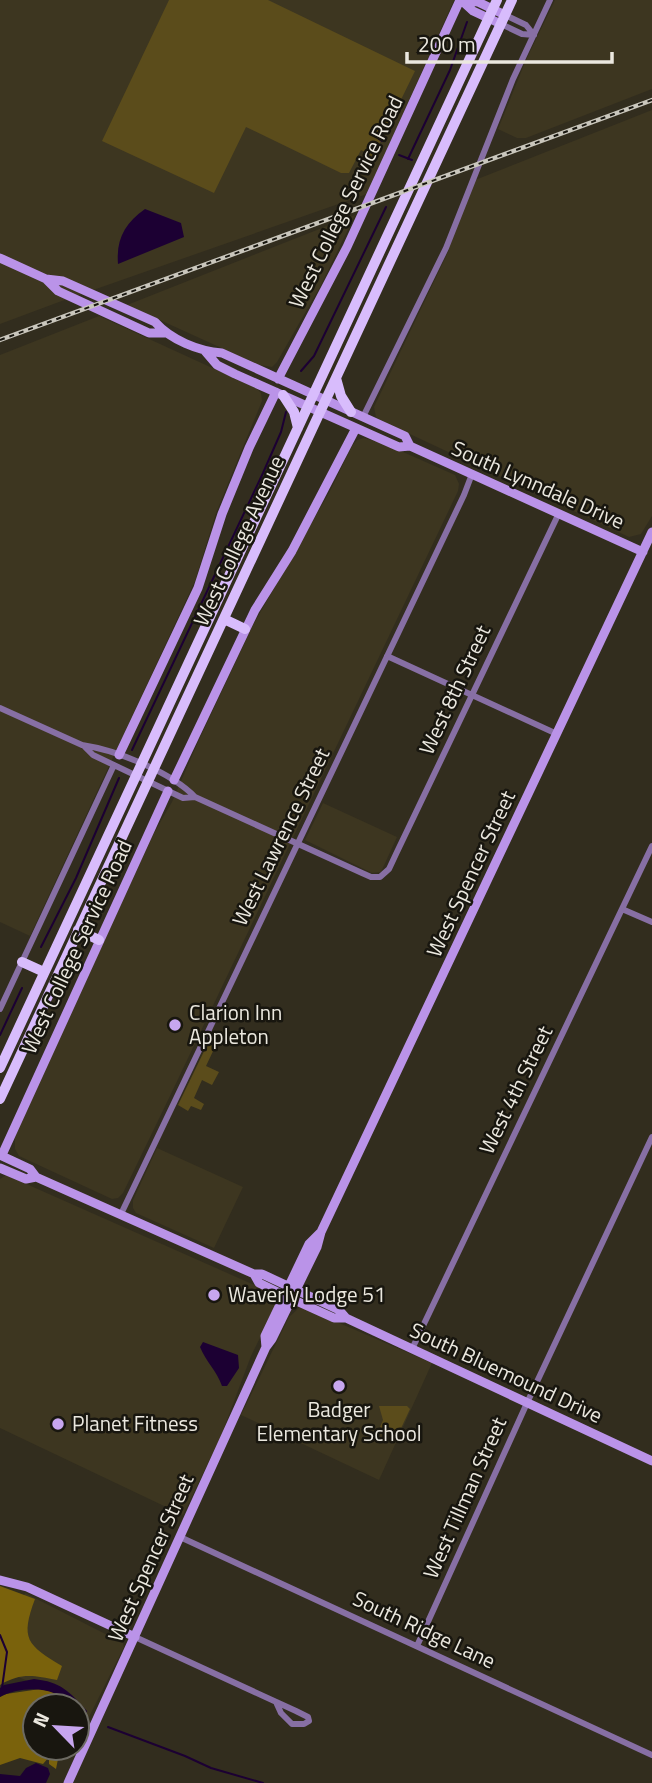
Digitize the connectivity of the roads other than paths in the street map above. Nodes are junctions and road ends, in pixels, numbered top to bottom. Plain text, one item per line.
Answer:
1 (462, 0) edge
2 (512, 0) edge
3 (550, 0) edge
4 (493, 9) edge
5 (503, 19) junction
6 (534, 35) junction
7 (0, 258) edge
8 (205, 351) junction
9 (336, 378) junction
10 (278, 379) junction
11 (280, 394) junction
12 (314, 395) junction
13 (326, 400) junction
14 (309, 407) junction
15 (320, 412) junction
16 (351, 412) junction
17 (363, 417) junction
18 (298, 428) junction
19 (356, 428) junction
20 (410, 446) junction
21 (472, 474) junction
22 (559, 513) junction
23 (652, 532) edge
24 (647, 554) edge
25 (224, 619) junction
26 (246, 629) junction
27 (387, 656) junction
28 (472, 695) junction
29 (0, 708) edge
30 (557, 734) junction
31 (82, 745) junction
32 (119, 755) junction
33 (142, 764) junction
34 (114, 765) junction
35 (153, 770) junction
36 (136, 776) junction
37 (174, 780) junction
38 (148, 782) junction
39 (168, 791) junction
40 (195, 797) junction
41 (298, 843) junction
42 (652, 846) edge
43 (622, 909) junction
44 (652, 922) edge
45 (78, 930) junction
46 (99, 940) junction
47 (22, 962) junction
48 (44, 972) junction
49 (0, 1009) edge
50 (0, 1068) edge
51 (0, 1099) edge
52 (652, 1137) edge
53 (1, 1155) edge
54 (0, 1168) edge
55 (36, 1177) junction
56 (121, 1214) junction
57 (290, 1292) junction
58 (412, 1349) junction
59 (527, 1402) junction
60 (652, 1461) edge
61 (180, 1537) junction
62 (0, 1580) edge
63 (135, 1637) junction
64 (417, 1646) junction
65 (275, 1702) junction
66 (652, 1755) edge
67 (68, 1783) edge

1 - 4 street, West College Service Road
1 - 10 street, West College Service Road
2 - 5 main road, West College Avenue
3 - 6 street
4 - 5 street, West College Service Road
4 - 12 main road, West College Avenue
5 - 6 street, West College Service Road
5 - 9 main road, West College Avenue
6 - 17 street
7 - 8 street
8 - 10 street, South Lynndale Drive
8 - 11 street, South Lynndale Drive
9 - 13 main road, West College Avenue
9 - 16 main road
10 - 12 street, South Lynndale Drive
11 - 14 street, South Lynndale Drive
11 - 18 main road
11 - 32 street
12 - 13 street, South Lynndale Drive
12 - 14 main road, West College Avenue
13 - 15 main road, West College Avenue
13 - 16 street, South Lynndale Drive
14 - 15 street, South Lynndale Drive
14 - 18 main road, West College Avenue
15 - 19 street, South Lynndale Drive
15 - 25 main road, West College Avenue
16 - 17 street, South Lynndale Drive
17 - 20 street, South Lynndale Drive
18 - 33 main road, West College Avenue
19 - 20 street, South Lynndale Drive
19 - 26 street
20 - 21 street, South Lynndale Drive
21 - 22 street, South Lynndale Drive
21 - 27 street, West Lawrence Street
22 - 24 street, South Lynndale Drive
22 - 28 street, West 8th Street
23 - 24 street, West Spencer Street
24 - 30 street, West Spencer Street
25 - 26 main road
25 - 35 main road, West College Avenue
26 - 37 street
27 - 28 street
27 - 41 street, West Lawrence Street
28 - 30 street
28 - 41 street, West 8th Street
29 - 31 street
30 - 57 street, West Spencer Street
31 - 32 street
31 - 34 street
32 - 33 street
33 - 35 street
33 - 36 main road, West College Avenue
34 - 36 street
34 - 47 street, West College Service Road
35 - 37 street
35 - 38 main road, West College Avenue
36 - 38 street
36 - 48 main road, West College Avenue
37 - 40 street
38 - 39 street
38 - 45 main road, West College Avenue
39 - 40 street
39 - 46 street, West College Service Road
40 - 41 street
41 - 56 street, West Lawrence Street
42 - 43 street, West 4th Street
43 - 44 street
43 - 58 street, West 4th Street
45 - 46 main road
45 - 51 main road, West College Avenue
46 - 53 street, West College Service Road
47 - 48 main road
47 - 49 street, West College Service Road
48 - 50 main road, West College Avenue
52 - 59 street, West Tillman Street
53 - 55 street, South Bluemound Drive
54 - 55 street, South Bluemound Drive
55 - 56 street, South Bluemound Drive
56 - 57 street, South Bluemound Drive
57 - 58 street, South Bluemound Drive
57 - 61 street, West Spencer Street
58 - 59 street, South Bluemound Drive
59 - 60 street, South Bluemound Drive
59 - 64 street, West Tillman Street
61 - 63 street, West Spencer Street
61 - 64 street, South Ridge Lane
62 - 63 street
63 - 65 street
63 - 67 street, West Spencer Street
64 - 66 street, South Ridge Lane
65 - 65 street

